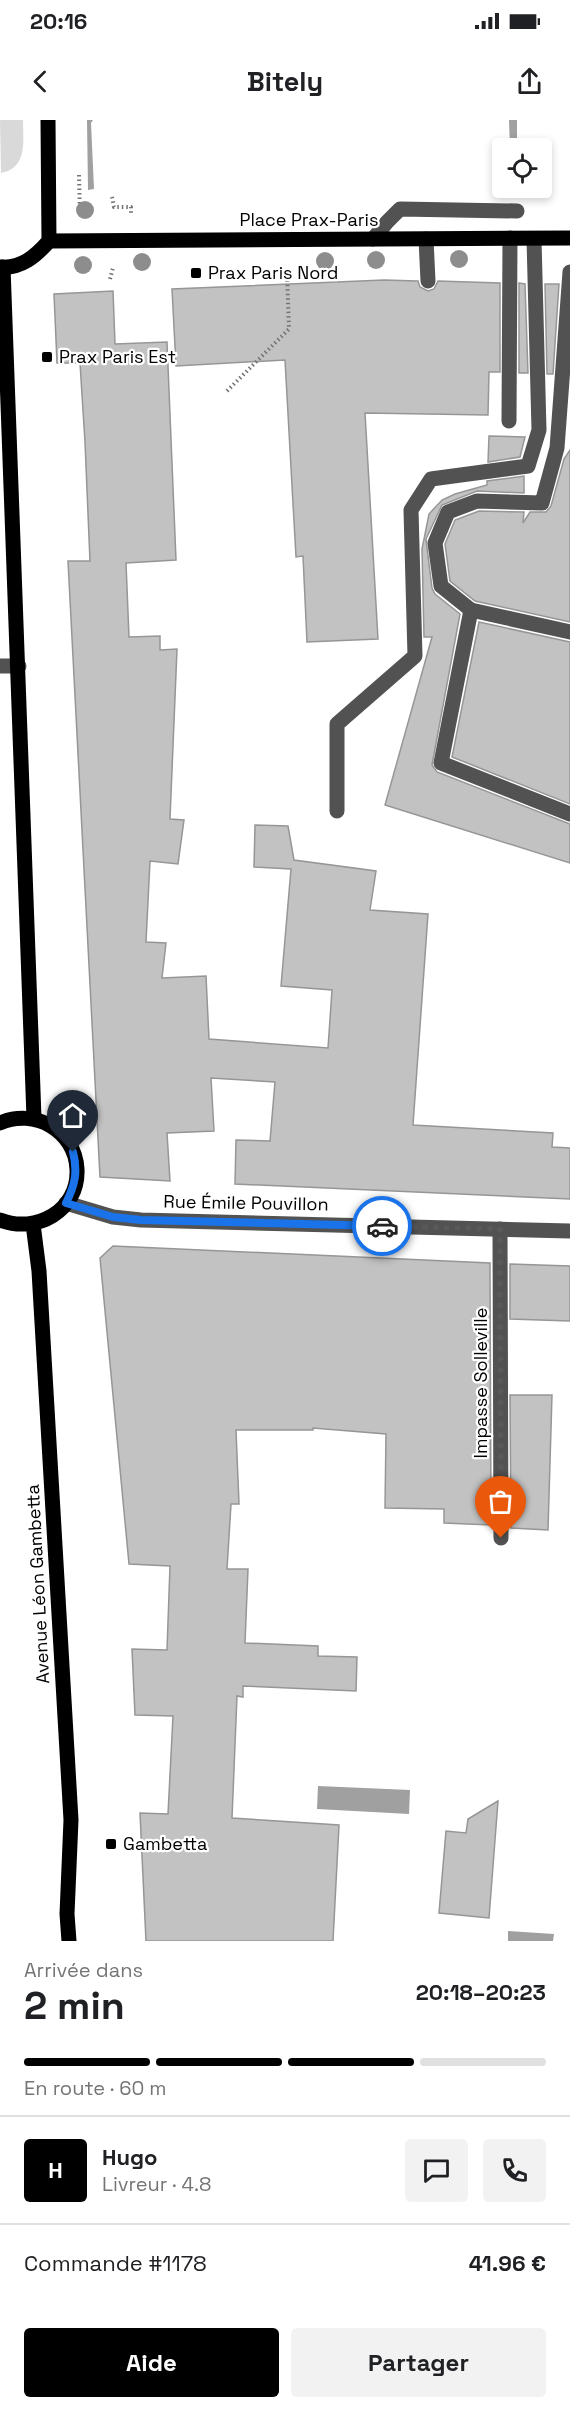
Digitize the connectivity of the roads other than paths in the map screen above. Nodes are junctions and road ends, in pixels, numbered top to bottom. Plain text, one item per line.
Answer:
1 (48, 120) edge
2 (517, 211) dead end
3 (510, 238) junction
4 (570, 238) edge
5 (373, 239) junction
6 (426, 239) junction
7 (534, 239) junction
8 (49, 241) junction
9 (2, 267) edge
10 (570, 272) edge
11 (428, 281) dead end
12 (509, 422) dead end
13 (471, 610) junction
14 (570, 632) edge
15 (0, 666) edge
16 (19, 666) junction
17 (337, 811) dead end
18 (570, 814) edge
19 (34, 1118) junction
20 (0, 1123) edge
21 (66, 1203) junction
22 (0, 1220) edge
23 (33, 1224) junction
24 (500, 1229) junction
25 (570, 1231) edge
26 (501, 1538) dead end
27 (69, 1941) edge

1 - 8 main road
2 - 5 street
3 - 6 main road, Place Prax-Paris
3 - 7 main road, Place Prax-Paris
3 - 12 street
4 - 7 main road, Place Prax-Paris
5 - 6 main road, Place Prax-Paris
5 - 8 main road, Place Prax-Paris
6 - 11 street
7 - 17 street
8 - 9 main road
9 - 16 main road
10 - 13 street
13 - 14 street
13 - 18 street
15 - 16 street
16 - 19 main road
19 - 20 main road
19 - 21 main road
21 - 23 main road
21 - 24 street, Rue Émile Pouvillon
22 - 23 main road
23 - 27 main road, Avenue Léon Gambetta
24 - 25 street, Rue Émile Pouvillon
24 - 26 street, Impasse Solleville

